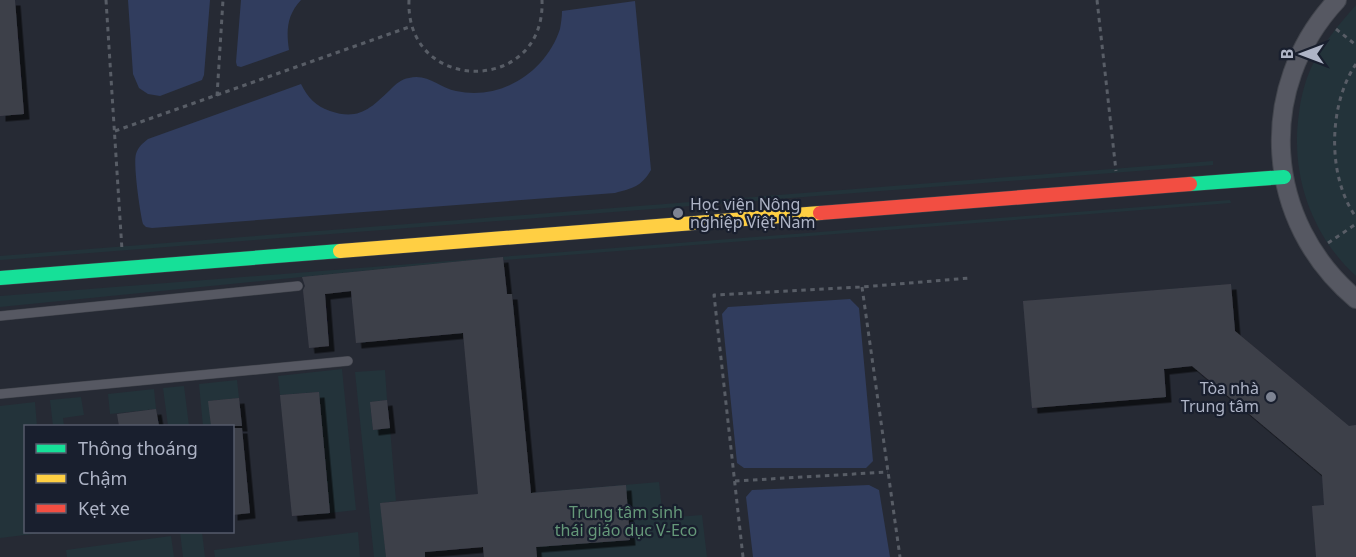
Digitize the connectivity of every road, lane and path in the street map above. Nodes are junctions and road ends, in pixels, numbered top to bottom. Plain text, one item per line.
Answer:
1 (106, 0) edge
2 (223, 0) edge
3 (408, 0) edge
4 (542, 0) edge
5 (1097, 0) edge
6 (1337, 0) edge
7 (412, 26) junction
8 (1331, 26) dead end
9 (1356, 45) edge
10 (1356, 64) edge
11 (217, 96) junction
12 (115, 131) junction
13 (1117, 176) dead end
14 (1284, 177) junction
15 (1356, 217) edge
16 (1356, 224) edge
17 (1323, 246) dead end
18 (123, 254) dead end
19 (0, 278) edge
20 (970, 278) dead end
21 (298, 286) dead end
22 (862, 287) junction
23 (1356, 298) edge
24 (0, 316) edge
25 (348, 361) dead end
26 (0, 394) edge
27 (888, 472) junction
28 (735, 481) junction
29 (743, 557) edge
30 (900, 557) edge

1 - 12 path
2 - 11 path
3 - 7 path
4 - 7 path
5 - 13 path
6 - 14 street
7 - 11 path
8 - 9 path
10 - 15 path
11 - 12 path
12 - 18 path
14 - 19 street
14 - 23 street
16 - 17 path
20 - 22 path
21 - 24 lane
22 - 27 path
22 - 28 path
25 - 26 lane
27 - 28 path
27 - 30 path
28 - 29 path

